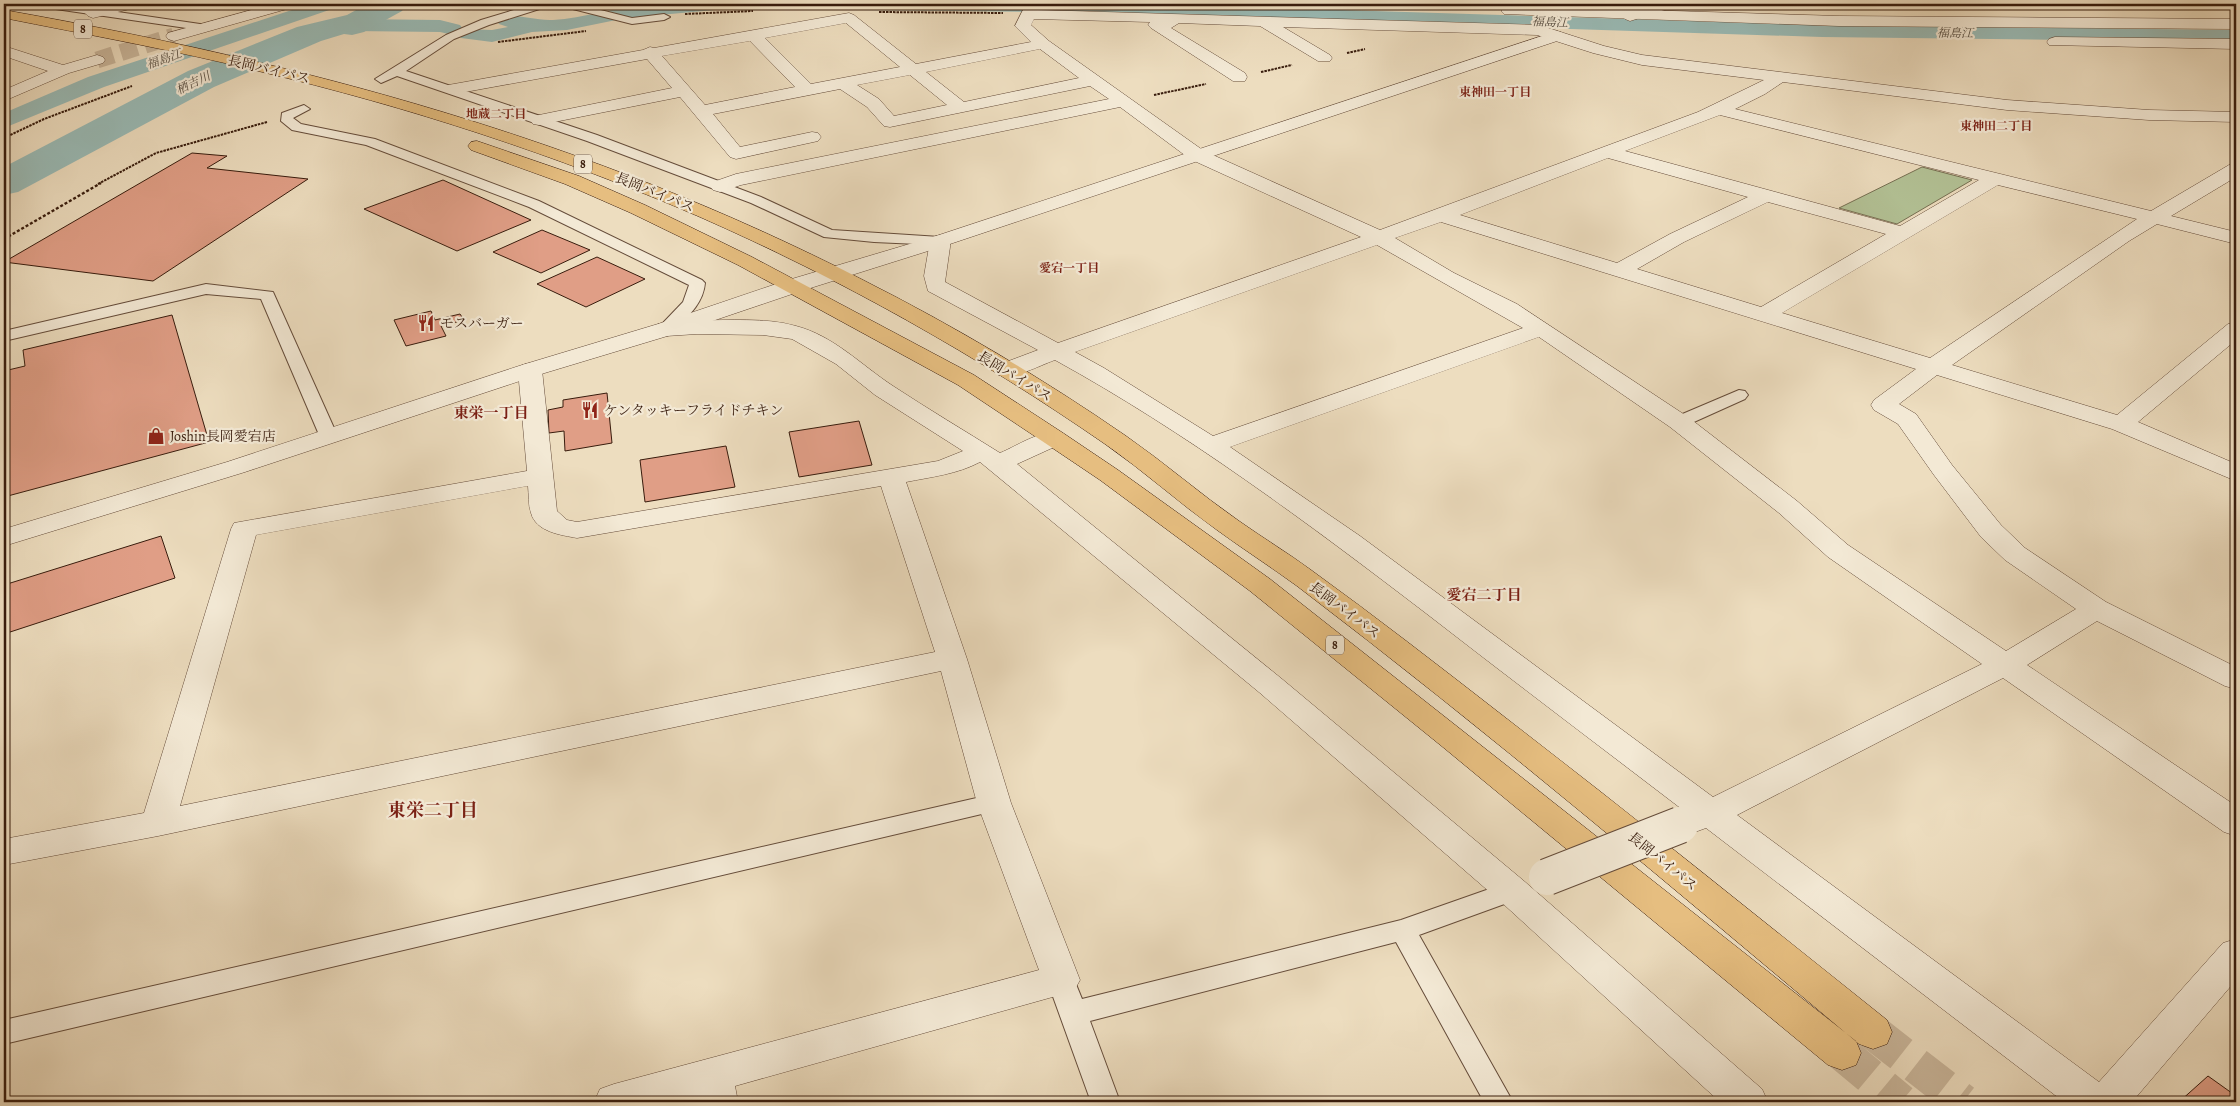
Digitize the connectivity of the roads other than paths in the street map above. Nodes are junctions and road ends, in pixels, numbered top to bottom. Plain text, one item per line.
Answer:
1 (42, 4) edge
2 (133, 4) edge
3 (289, 4) edge
4 (545, 4) edge
5 (564, 4) edge
6 (1669, 4) edge
7 (1795, 4) edge
8 (1523, 8) edge
9 (1031, 9) edge
10 (1495, 11) dead end
11 (93, 13) junction
12 (4, 14) edge
13 (1634, 15) junction
14 (664, 16) dead end
15 (1181, 18) junction
16 (630, 20) junction
17 (1261, 20) junction
18 (1850, 20) junction
19 (2236, 24) edge
20 (4, 27) edge
21 (604, 27) road end
22 (200, 28) junction
23 (752, 34) junction
24 (1557, 36) junction
25 (168, 40) junction
26 (2040, 42) dead end
27 (1043, 44) junction
28 (2236, 44) edge
29 (650, 52) junction
30 (8, 56) edge
31 (1324, 58) dead end
32 (97, 60) tunnel mouth
33 (911, 69) junction
34 (63, 70) junction
35 (398, 72) junction
36 (1239, 77) dead end
37 (1779, 77) junction
38 (381, 79) dead end
39 (1093, 80) junction
40 (842, 83) junction
41 (454, 89) junction
42 (806, 89) junction
43 (683, 91) junction
44 (4, 96) edge
45 (1121, 102) junction
46 (961, 108) junction
47 (304, 109) dead end
48 (1719, 110) junction
49 (700, 111) junction
50 (2236, 117) edge
51 (539, 120) junction
52 (1606, 152) junction
53 (1197, 155) junction
54 (835, 161) junction
55 (2236, 169) edge
56 (1996, 178) junction
57 (720, 186) junction
58 (1765, 196) junction
59 (1442, 216) junction
60 (2156, 218) junction
61 (1904, 232) junction
62 (1380, 238) junction
63 (2236, 238) edge
64 (940, 241) junction
65 (1619, 270) junction
66 (835, 274) junction
67 (793, 286) junction
68 (1764, 314) junction
69 (666, 329) junction
70 (1541, 329) junction
71 (2236, 329) edge
72 (4, 336) edge
73 (1056, 351) junction
74 (1933, 367) junction
75 (530, 370) junction
76 (1006, 370) junction
77 (1739, 395) dead end
78 (1679, 422) junction
79 (2120, 424) junction
80 (329, 437) junction
81 (1054, 438) junction
82 (1211, 445) junction
83 (990, 458) junction
84 (2236, 473) edge
85 (541, 476) junction
86 (891, 476) junction
87 (4, 538) edge
88 (2096, 609) junction
89 (952, 659) junction
90 (2006, 665) junction
91 (2236, 679) edge
92 (994, 803) junction
93 (1695, 819) junction
94 (158, 823) junction
95 (2236, 823) edge
96 (4, 852) edge
97 (1512, 891) junction
98 (1403, 930) junction
99 (2236, 954) edge
100 (1067, 996) junction
101 (4, 1032) edge
102 (1873, 1032) tunnel mouth
103 (1842, 1053) tunnel mouth
104 (716, 1089) edge
105 (614, 1102) edge
106 (1104, 1102) edge
107 (1499, 1102) edge
108 (1748, 1102) edge
109 (2094, 1102) edge
110 (2107, 1102) edge

1 - 11 lane
2 - 11 street
3 - 22 street
4 - 35 lane
5 - 16 lane
6 - 13 street
7 - 18 street
8 - 10 street
8 - 13 street
9 - 15 street
9 - 27 street
11 - 22 lane
12 - 25 highway, 長岡バイパス / 8
13 - 18 street
13 - 24 street
14 - 16 lane
15 - 17 street
15 - 36 street
16 - 21 lane
17 - 24 street
17 - 31 street
18 - 19 street
20 - 67 highway, 長岡バイパス / 8
22 - 25 street
23 - 29 street
23 - 33 street
23 - 42 street
24 - 37 street
24 - 53 street
25 - 66 highway, 長岡バイパス / 8
26 - 28 street
27 - 33 street
27 - 39 street
29 - 41 street
29 - 43 street
30 - 34 street
32 - 34 street
33 - 40 street
33 - 46 street
34 - 44 street
35 - 38 lane
35 - 41 lane
37 - 48 street
37 - 50 street
39 - 45 street
39 - 46 street
40 - 42 street
40 - 46 street
41 - 51 lane
42 - 49 street
43 - 49 street
43 - 51 street
45 - 53 street
45 - 54 street
47 - 69 lane
48 - 52 street
48 - 56 street
49 - 54 street
51 - 57 lane
52 - 58 street
52 - 59 street
53 - 62 street
53 - 64 street
54 - 57 street
55 - 60 street
56 - 60 street
56 - 61 street
57 - 64 lane
58 - 61 street
58 - 65 street
59 - 62 street
59 - 65 street
60 - 63 street
60 - 74 street
61 - 68 street
62 - 70 street
62 - 73 street
64 - 66 street
64 - 73 street
65 - 68 street
66 - 67 street
66 - 76 highway, 長岡バイパス / 8
67 - 69 street
67 - 81 highway, 長岡バイパス / 8
68 - 74 street
69 - 75 street
69 - 83 street
70 - 78 street
70 - 82 street
71 - 79 street
72 - 80 lane
73 - 76 street
73 - 82 street
74 - 79 street
74 - 88 street
75 - 80 street
75 - 85 street
76 - 102 highway, 長岡バイパス / 8
77 - 78 lane
78 - 90 street
79 - 84 street
80 - 87 street
81 - 83 street
81 - 103 highway, 長岡バイパス / 8
82 - 93 street
83 - 86 street
83 - 97 street
85 - 86 street
85 - 94 street
86 - 89 street
88 - 90 street
88 - 91 street
89 - 92 street
89 - 94 street
90 - 93 street
90 - 95 street
92 - 100 street
92 - 101 lane
93 - 97 street, bridge
93 - 109 street
94 - 96 street
97 - 98 lane
97 - 108 street
98 - 100 lane
98 - 107 lane
99 - 110 street
100 - 104 street
100 - 106 lane
104 - 105 street

